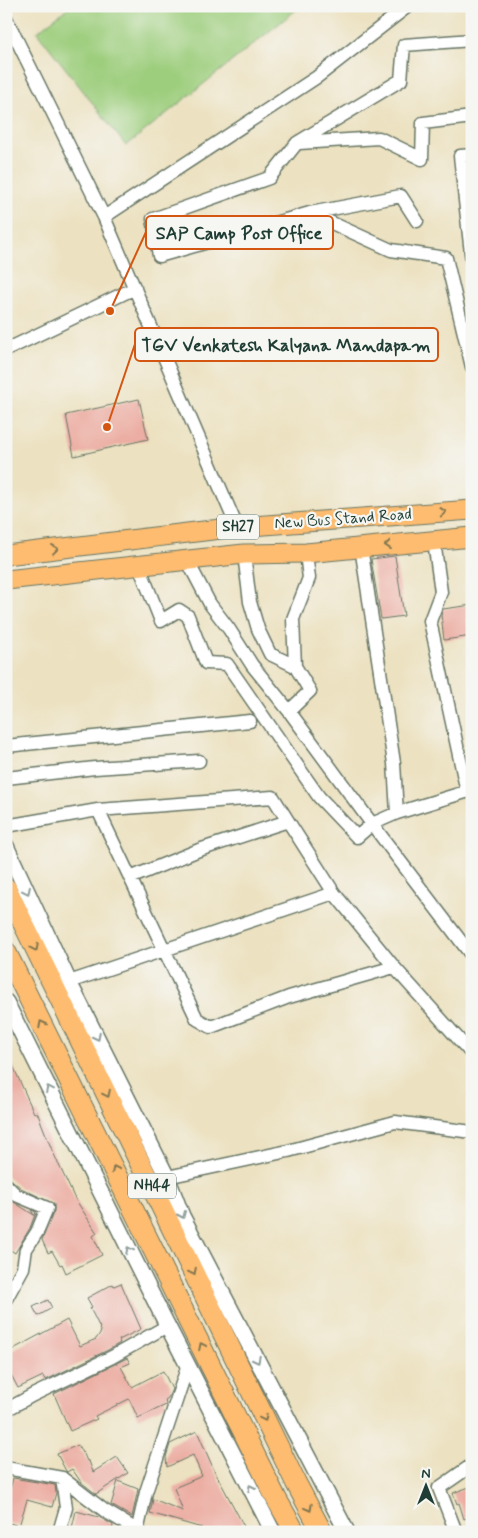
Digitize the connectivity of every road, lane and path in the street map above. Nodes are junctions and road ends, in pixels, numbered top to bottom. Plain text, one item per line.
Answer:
1 (408, 6) edge
2 (6, 18) edge
3 (472, 40) edge
4 (472, 117) edge
5 (297, 143) junction
6 (472, 155) edge
7 (310, 213) junction
8 (104, 217) junction
9 (417, 221) dead end
10 (472, 262) edge
11 (135, 288) junction
12 (6, 350) edge
13 (472, 368) edge
14 (472, 510) edge
15 (237, 527) junction
16 (472, 537) edge
17 (434, 541) junction
18 (361, 547) junction
19 (306, 553) junction
20 (244, 554) junction
21 (6, 555) edge
22 (187, 560) junction
23 (139, 566) junction
24 (6, 580) edge
25 (295, 666) junction
26 (289, 711) junction
27 (250, 720) dead end
28 (6, 746) edge
29 (199, 761) dead end
30 (6, 778) edge
31 (470, 791) edge
32 (98, 810) junction
33 (397, 813) junction
34 (288, 821) junction
35 (372, 824) junction
36 (6, 826) edge
37 (6, 846) edge
38 (130, 878) junction
39 (6, 888) edge
40 (334, 893) junction
41 (163, 951) junction
42 (6, 952) edge
43 (472, 956) edge
44 (394, 967) junction
45 (69, 982) junction
46 (6, 1002) edge
47 (472, 1054) edge
48 (472, 1132) edge
49 (167, 1177) junction
50 (6, 1185) edge
51 (6, 1298) edge
52 (167, 1326) junction
53 (188, 1365) junction
54 (6, 1410) edge
55 (472, 1465) edge
56 (6, 1468) edge
57 (62, 1478) junction
58 (138, 1531) edge
59 (59, 1532) edge
60 (273, 1532) edge
61 (295, 1532) edge
62 (322, 1532) edge
63 (348, 1532) edge
64 (456, 1532) edge

1 - 8 street
2 - 8 street
3 - 5 street
4 - 5 street
5 - 7 street
6 - 10 street
7 - 9 street
7 - 13 street
8 - 11 street
11 - 12 street
11 - 15 street
15 -> 14 main road, New Bus Stand Road / SH27
21 -> 15 main road, New Bus Stand Road / SH27
16 - 17 main road, New Bus Stand Road / SH27
17 -> 18 main road, New Bus Stand Road / SH27
17 - 31 street
18 - 19 main road, New Bus Stand Road / SH27
18 - 33 street
19 - 20 main road, New Bus Stand Road / SH27
19 - 25 street
20 - 22 main road, New Bus Stand Road / SH27
20 - 25 street
22 - 23 main road, New Bus Stand Road / SH27
22 - 26 street
23 - 24 main road, New Bus Stand Road / SH27
23 - 35 street
25 - 26 street
26 - 35 street
27 - 28 street
29 - 30 street
31 - 33 street
32 - 34 street
32 - 36 street
32 - 38 street
33 - 35 street
34 - 38 street
34 - 40 street
35 - 43 street
37 -> 45 street
38 - 41 street
39 -> 62 highway, NH44
40 - 41 street
40 - 44 street
41 - 44 street
41 - 45 street
61 -> 42 highway, NH44
44 - 47 street
45 -> 49 street
52 -> 46 street
48 - 49 street
49 -> 63 street
50 - 51 street
52 - 53 street
52 - 54 street
53 - 58 street
60 -> 53 street
55 - 64 street
56 - 57 street
57 - 58 street
57 - 59 street

